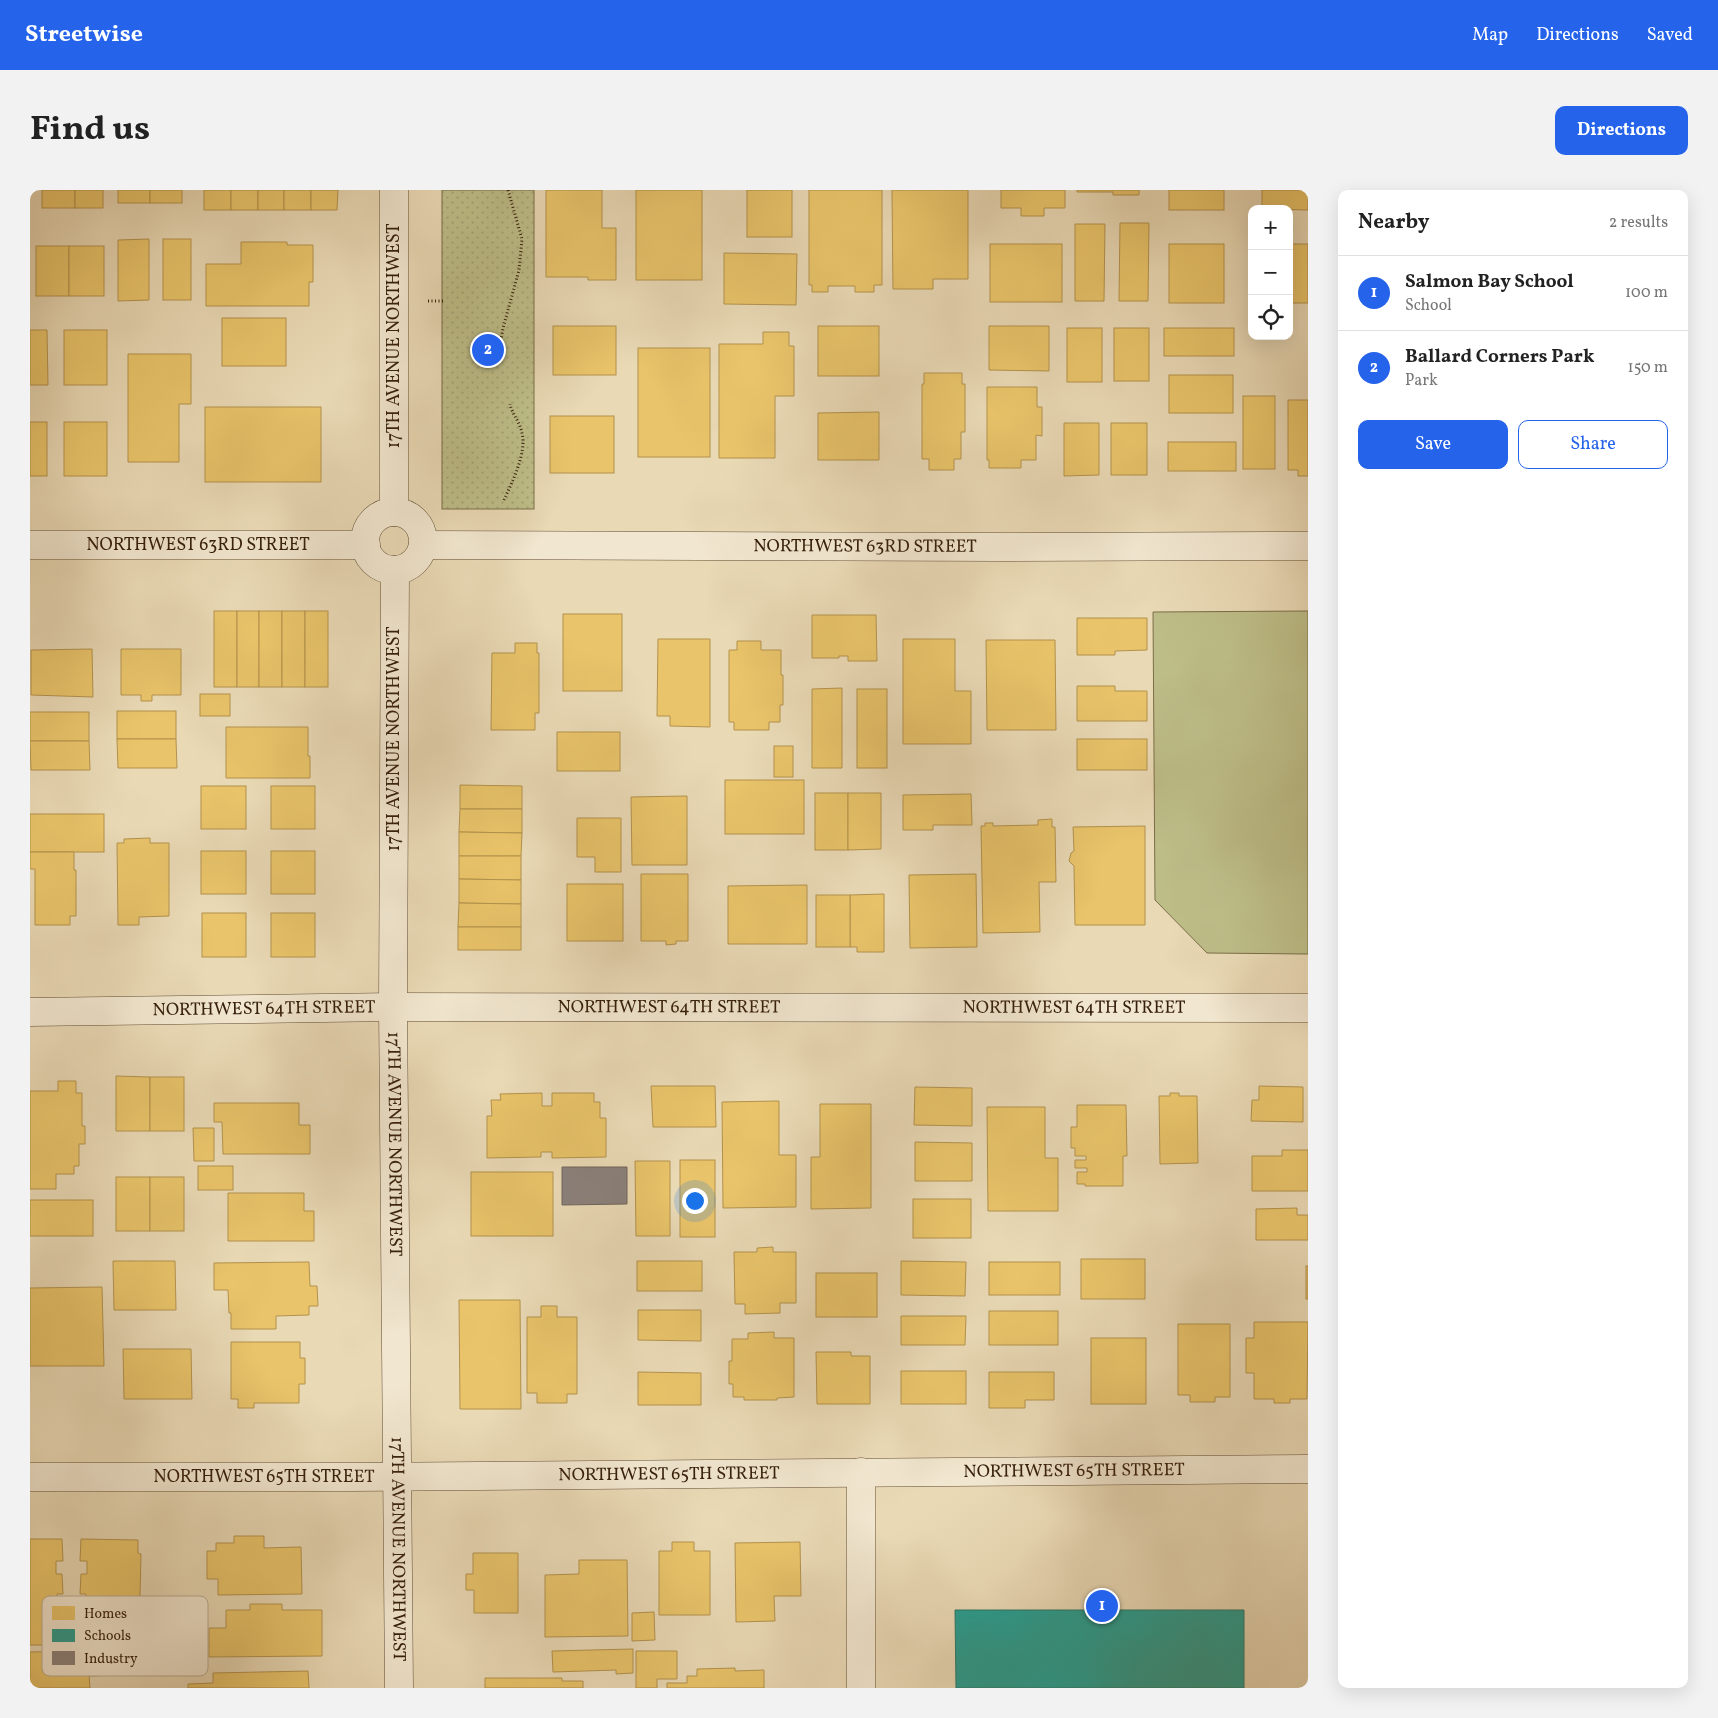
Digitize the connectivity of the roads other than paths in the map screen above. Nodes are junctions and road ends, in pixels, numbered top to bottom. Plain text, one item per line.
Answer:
1 (394, 190) edge
2 (394, 512) junction
3 (30, 545) edge
4 (366, 545) junction
5 (423, 545) junction
6 (1308, 546) edge
7 (395, 570) junction
8 (393, 1007) junction
9 (1308, 1008) edge
10 (30, 1012) edge
11 (1308, 1469) edge
12 (861, 1472) junction
13 (397, 1476) junction
14 (30, 1477) edge
15 (398, 1688) edge
16 (861, 1688) edge

1 - 2 street, 17TH AVENUE NORTHWEST
2 - 4 street
2 - 5 street
3 - 4 street, NORTHWEST 63RD STREET
4 - 7 street
5 - 6 street, NORTHWEST 63RD STREET
5 - 7 street
7 - 8 street, 17TH AVENUE NORTHWEST
8 - 9 street, NORTHWEST 64TH STREET
8 - 10 street, NORTHWEST 64TH STREET
8 - 13 street, 17TH AVENUE NORTHWEST
11 - 12 street, NORTHWEST 65TH STREET
12 - 13 street, NORTHWEST 65TH STREET
12 - 16 street
13 - 14 street, NORTHWEST 65TH STREET
13 - 15 street, 17TH AVENUE NORTHWEST

